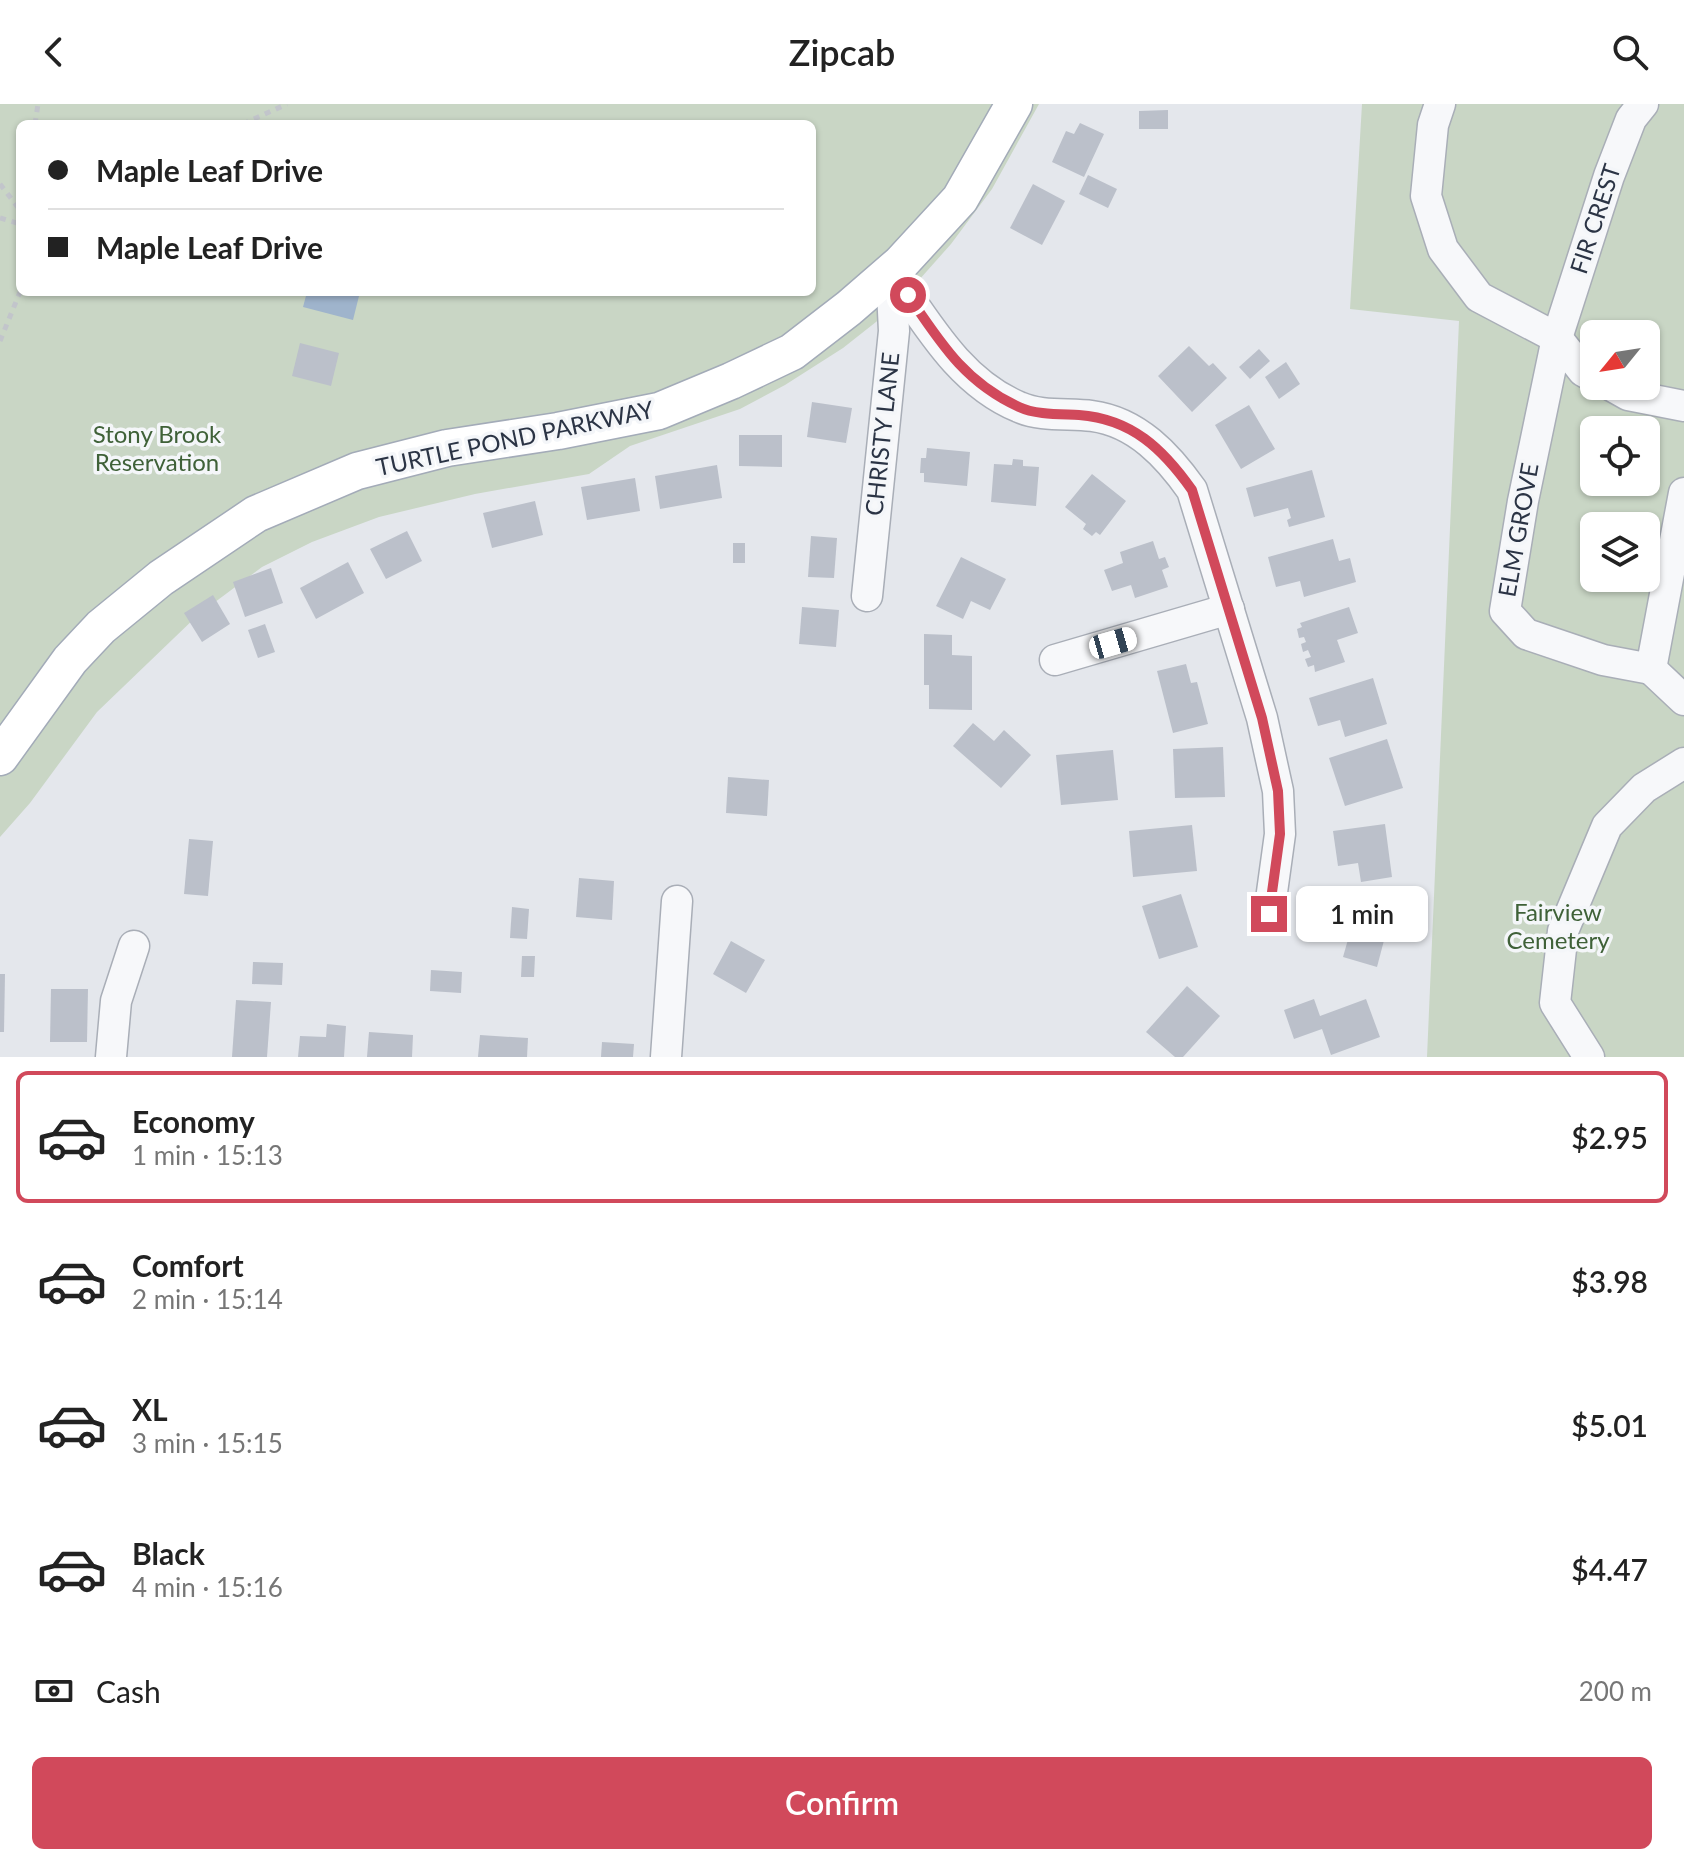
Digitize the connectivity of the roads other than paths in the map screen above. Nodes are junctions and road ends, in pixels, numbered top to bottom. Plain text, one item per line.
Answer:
1 (1014, 104) edge
2 (1440, 104) edge
3 (1643, 104) edge
4 (891, 272) junction
5 (1557, 338) junction
6 (1580, 367) edge
7 (1653, 400) edge
8 (1684, 406) edge
9 (1684, 493) edge
10 (867, 596) dead end
11 (1229, 609) junction
12 (1055, 660) dead end
13 (1651, 669) junction
14 (1684, 700) edge
15 (0, 757) edge
16 (1684, 763) edge
17 (677, 901) dead end
18 (1269, 914) dead end
19 (134, 946) dead end
20 (111, 1057) edge
21 (666, 1057) edge
22 (1589, 1057) edge

1 - 4 main road, TURTLE POND PARKWAY
2 - 5 street
3 - 5 street, FIR CREST
4 - 10 street, CHRISTY LANE
4 - 11 street
4 - 15 main road, TURTLE POND PARKWAY
5 - 6 street
5 - 13 street, ELM GROVE
7 - 8 street
9 - 13 street
11 - 12 street
11 - 18 street
13 - 14 street
16 - 22 street
17 - 21 street
19 - 20 street

